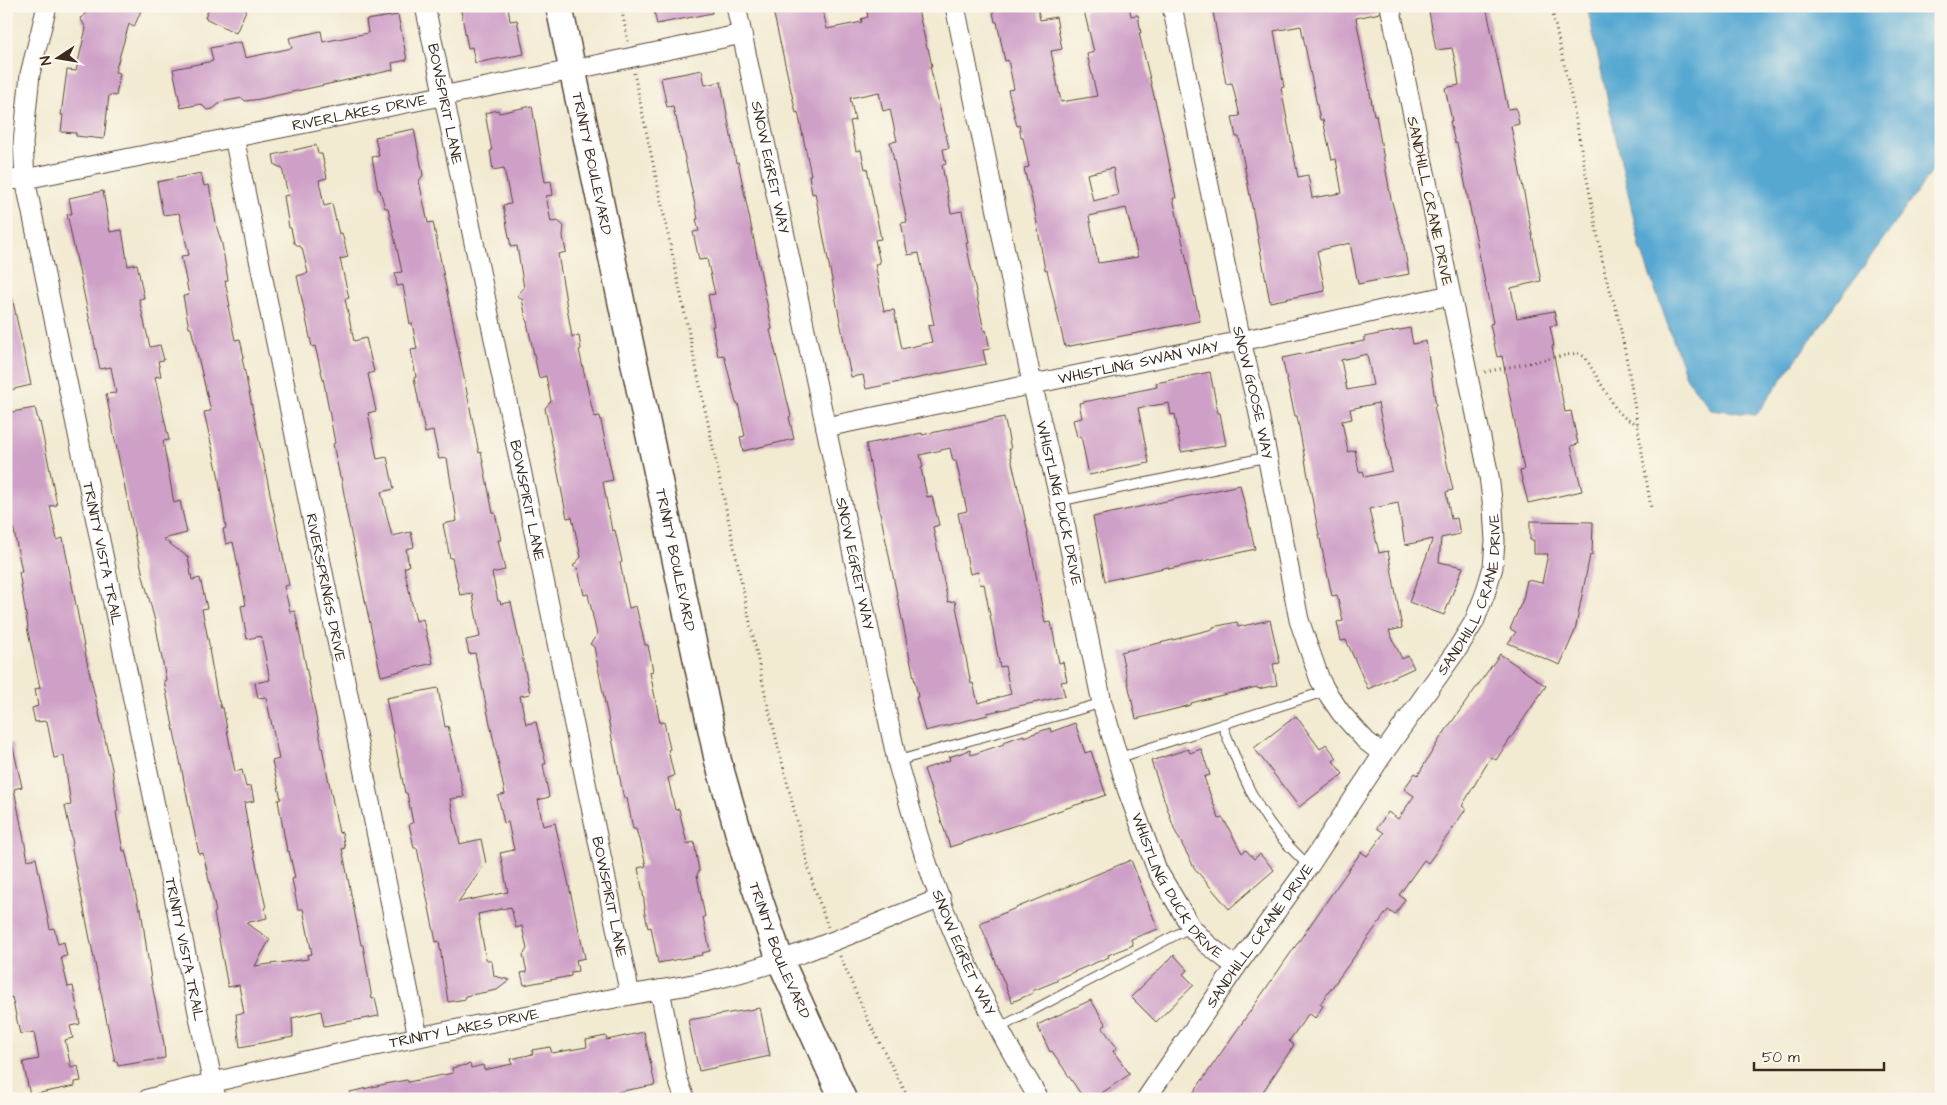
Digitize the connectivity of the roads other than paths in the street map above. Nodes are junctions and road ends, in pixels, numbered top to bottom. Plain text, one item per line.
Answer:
1 (47, 6) edge
2 (425, 6) edge
3 (559, 6) edge
4 (736, 6) edge
5 (955, 6) edge
6 (1172, 6) edge
7 (1390, 6) edge
8 (742, 34) junction
9 (572, 70) junction
10 (444, 95) junction
11 (234, 137) junction
12 (16, 180) edge
13 (1450, 295) junction
14 (1241, 341) junction
15 (1032, 383) junction
16 (826, 427) junction
17 (1267, 457) junction
18 (1060, 501) junction
19 (1326, 691) junction
20 (1102, 703) junction
21 (1222, 724) junction
22 (1383, 754) junction
23 (1118, 758) junction
24 (897, 761) junction
25 (1309, 866) junction
26 (941, 898) junction
27 (1191, 927) junction
28 (780, 960) junction
29 (1236, 967) junction
30 (660, 990) junction
31 (630, 995) junction
32 (999, 1028) junction
33 (418, 1037) junction
34 (214, 1090) edge
35 (148, 1099) edge
36 (685, 1099) edge
37 (844, 1099) edge
38 (1039, 1099) edge
39 (1146, 1099) edge

1 - 12 street, TRINITY VISTA TRAIL
2 - 10 street, BOWSPIRIT LANE
3 - 9 main road, TRINITY BOULEVARD
4 - 8 street, SNOW EGRET WAY
5 - 15 street, WHISTLING DUCK DRIVE
6 - 14 street, SNOW GOOSE WAY
7 - 13 street, SANDHILL CRANE DRIVE
8 - 9 street, RIVERLAKES DRIVE
8 - 16 street, SNOW EGRET WAY
9 - 10 street, RIVERLAKES DRIVE
9 - 28 main road, TRINITY BOULEVARD
10 - 11 street, RIVERLAKES DRIVE
10 - 31 street, BOWSPIRIT LANE
11 - 12 street, RIVERLAKES DRIVE
11 - 33 street, RIVERSPRINGS DRIVE
12 - 34 street, TRINITY VISTA TRAIL
13 - 14 street, WHISTLING SWAN WAY
13 - 22 street, SANDHILL CRANE DRIVE
14 - 15 street, WHISTLING SWAN WAY
14 - 17 street, SNOW GOOSE WAY
15 - 16 street, WHISTLING SWAN WAY
15 - 18 street, WHISTLING DUCK DRIVE
16 - 24 street, SNOW EGRET WAY
17 - 18 lane
17 - 19 street, SNOW GOOSE WAY
18 - 20 street, WHISTLING DUCK DRIVE
19 - 21 lane
19 - 22 street, SNOW GOOSE WAY
20 - 23 street, WHISTLING DUCK DRIVE
20 - 24 lane
21 - 23 lane
21 - 25 lane
22 - 25 street, SANDHILL CRANE DRIVE
23 - 27 street, WHISTLING DUCK DRIVE
24 - 26 street, SNOW EGRET WAY
25 - 29 street, SANDHILL CRANE DRIVE
26 - 28 street, TRINITY LAKES DRIVE
26 - 32 street, SNOW EGRET WAY
27 - 29 street, WHISTLING DUCK DRIVE
27 - 32 lane
28 - 30 street, TRINITY LAKES DRIVE
28 - 37 main road, TRINITY BOULEVARD
29 - 39 street, SANDHILL CRANE DRIVE
30 - 31 street, TRINITY LAKES DRIVE
30 - 36 street
31 - 33 street, TRINITY LAKES DRIVE
32 - 38 street, SNOW EGRET WAY
33 - 34 street, TRINITY LAKES DRIVE
34 - 35 street, TRINITY LAKES DRIVE

